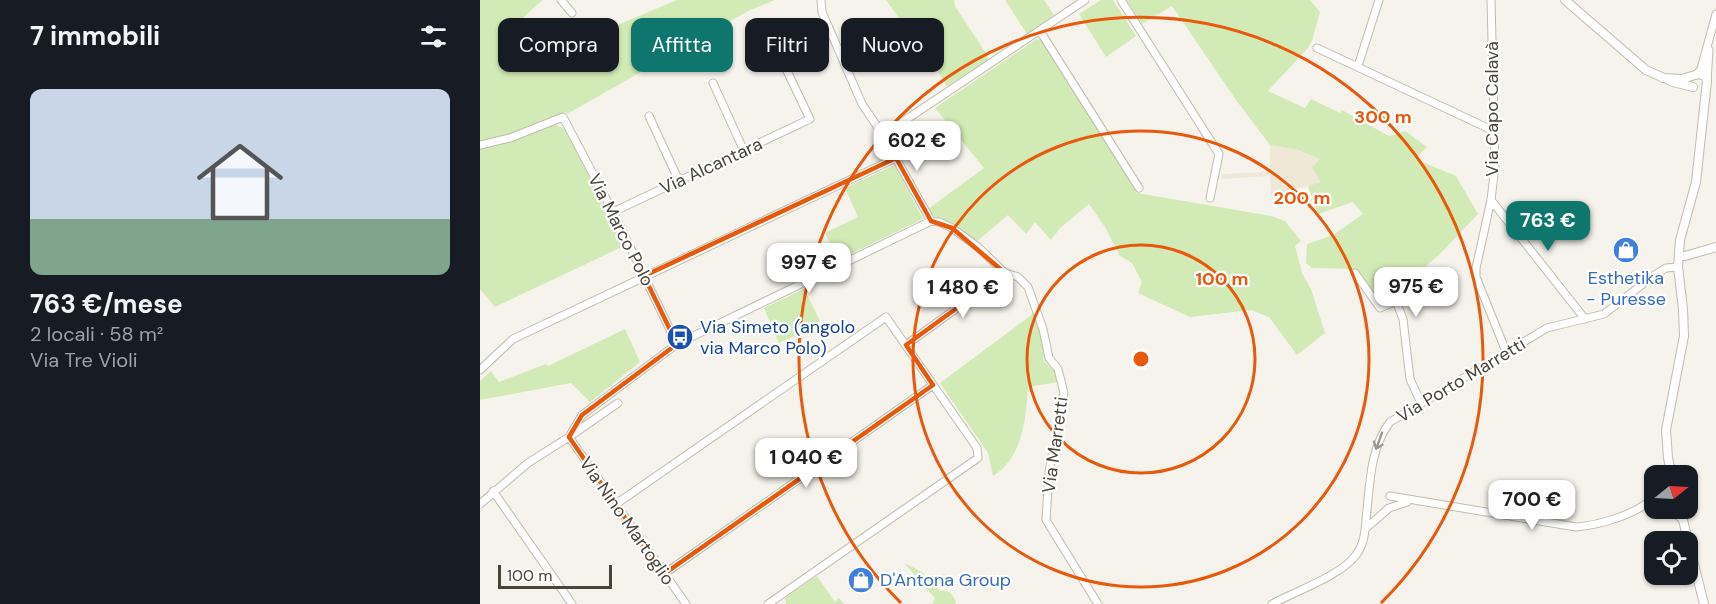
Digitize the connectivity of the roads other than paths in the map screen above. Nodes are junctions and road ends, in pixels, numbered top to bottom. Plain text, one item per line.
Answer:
1 (561, 0) edge
2 (821, 0) edge
3 (1085, 0) edge
4 (1121, 0) edge
5 (1379, 0) edge
6 (1491, 0) edge
7 (1565, 0) edge
8 (572, 13) dead end
9 (1716, 14) edge
10 (1040, 31) junction
11 (1709, 38) junction
12 (1317, 48) dead end
13 (1358, 66) junction
14 (787, 72) edge
15 (1695, 75) junction
16 (1664, 78) junction
17 (713, 83) dead end
18 (1707, 83) junction
19 (1694, 88) junction
20 (1703, 111) junction
21 (649, 116) dead end
22 (1494, 131) junction
23 (883, 135) junction
24 (480, 145) edge
25 (744, 151) junction
26 (896, 158) junction
27 (679, 181) junction
28 (1138, 188) dead end
29 (1210, 198) dead end
30 (1491, 200) junction
31 (613, 212) junction
32 (931, 221) junction
33 (1716, 247) edge
34 (1679, 256) junction
35 (1678, 267) junction
36 (1005, 273) junction
37 (1355, 273) dead end
38 (644, 276) junction
39 (1586, 319) junction
40 (677, 344) junction
41 (906, 345) junction
42 (1507, 354) junction
43 (480, 370) edge
44 (933, 385) junction
45 (618, 403) dead end
46 (1421, 403) junction
47 (569, 437) junction
48 (1669, 465) edge
49 (493, 491) junction
50 (1390, 496) dead end
51 (1412, 500) junction
52 (480, 504) edge
53 (616, 504) junction
54 (1644, 507) edge
55 (1683, 520) edge
56 (1365, 528) junction
57 (664, 574) junction
58 (779, 601) edge
59 (572, 604) edge
60 (686, 604) edge
61 (768, 604) edge
62 (1098, 604) edge
63 (1272, 604) edge
64 (1704, 604) edge

1 - 8 street
2 - 23 street
3 - 10 street
4 - 29 street
5 - 13 street
6 - 22 street, Via Capo Calavà
7 - 16 street
9 - 11 street
10 - 23 street
10 - 28 street
11 - 15 street
11 - 18 street
12 - 13 street
13 - 22 street
14 - 25 street, Via Alcantara
15 - 16 street
15 - 18 street
15 - 19 street
16 - 19 street
17 - 25 street
18 - 19 street
18 - 20 street
19 - 20 street
20 - 34 street
21 - 27 street
22 - 30 street, Via Capo Calavà
23 - 26 street
24 - 31 street, Via Marco Polo
25 - 27 street, Via Alcantara
26 - 32 street
26 - 38 street
27 - 31 street, Via Alcantara
30 - 39 street
30 - 42 street, Via Capo Calavà
31 - 38 street, Via Marco Polo
32 - 36 street, Via Marretti
32 - 40 street
33 - 34 street
34 - 35 street
35 - 39 street, Via Porto Marretti
35 - 48 street
36 - 41 street
36 - 62 street, Via Marretti
37 - 46 street
38 - 40 street, Via Marco Polo
38 - 43 street
39 - 42 street, Via Porto Marretti
40 - 47 street
41 - 44 street
41 - 53 street
42 - 46 street, Via Porto Marretti
44 - 57 street
44 - 58 street
45 - 47 street
46 -> 56 street, Via Porto Marretti
47 - 49 street
47 - 53 street, Via Nino Martoglio
49 - 52 street
49 - 59 street
50 - 51 street
51 - 54 street
51 - 56 street
53 - 57 street, Via Nino Martoglio
55 - 64 street
56 - 63 street, Via Porto Marretti
57 - 60 street, Via Nino Martoglio
58 - 61 street

